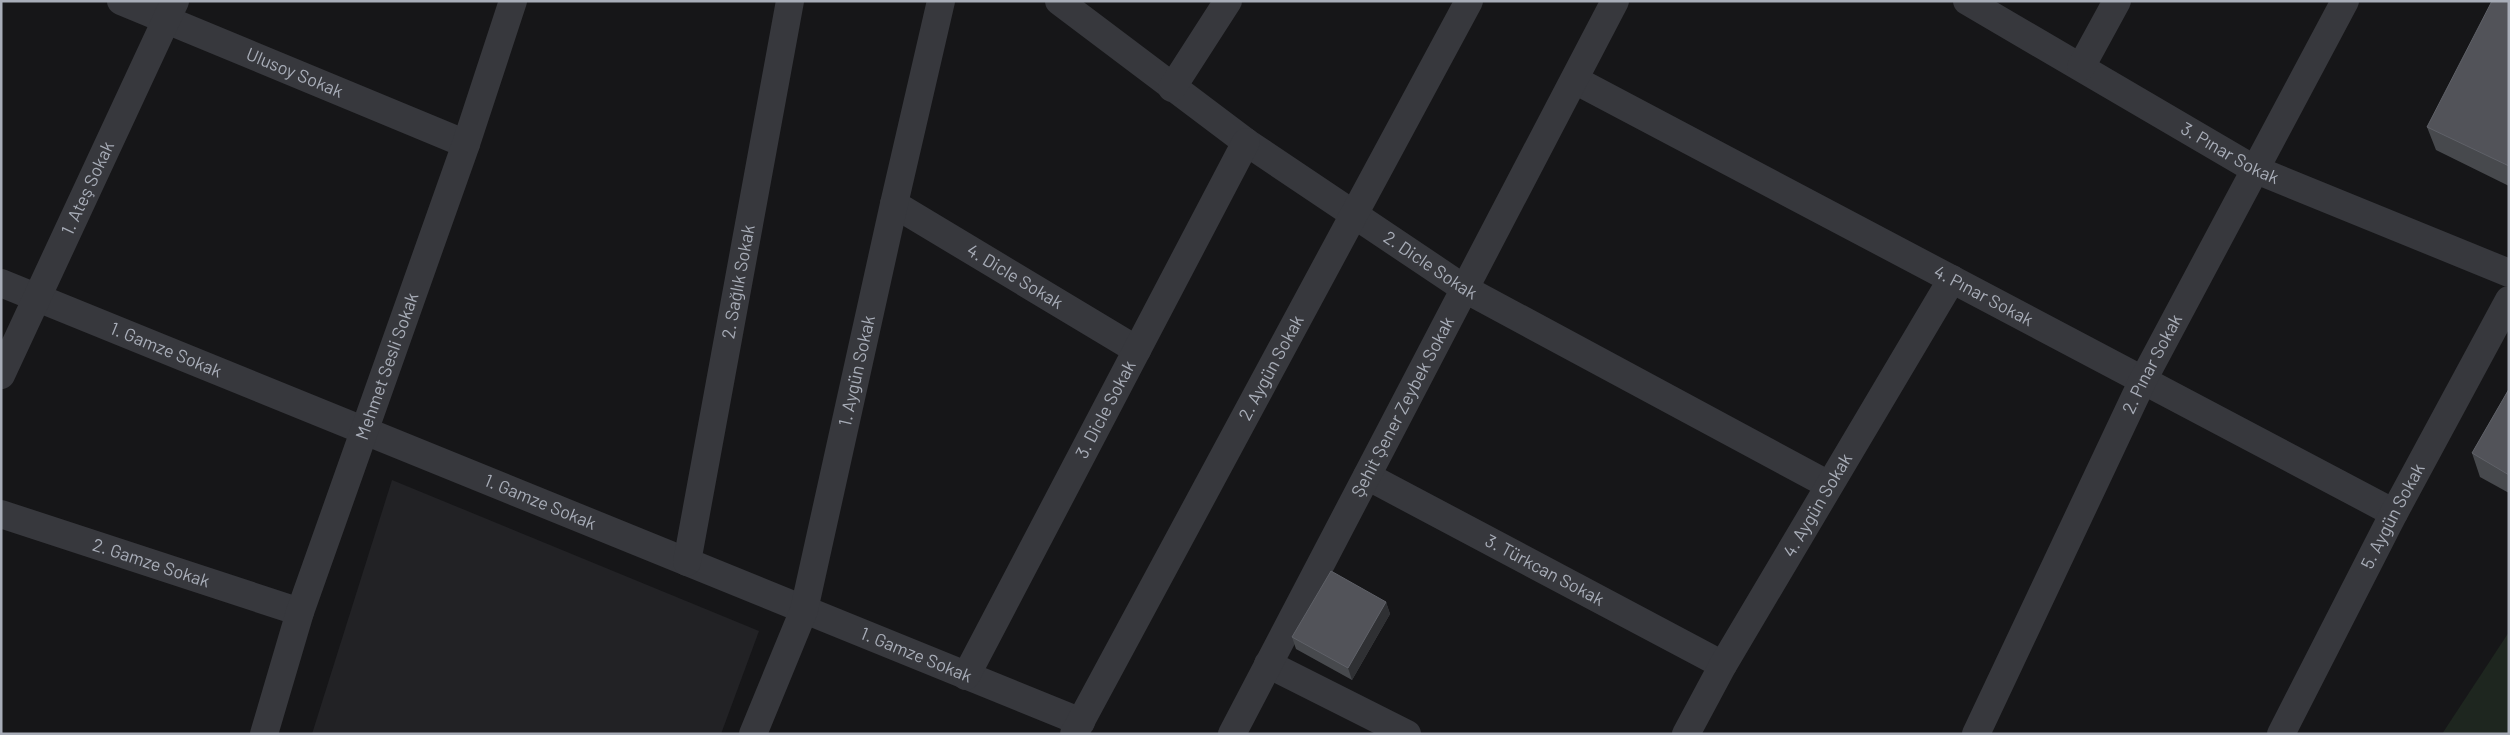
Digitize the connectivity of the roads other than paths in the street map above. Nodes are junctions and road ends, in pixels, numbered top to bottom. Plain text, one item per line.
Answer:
1 (122, 1) edge
2 (513, 1) edge
3 (790, 1) edge
4 (941, 1) edge
5 (1059, 1) edge
6 (1228, 1) edge
7 (1469, 1) edge
8 (1615, 1) edge
9 (1967, 1) edge
10 (2117, 1) edge
11 (2345, 1) edge
12 (171, 10) edge
13 (2081, 67) junction
14 (1575, 80) junction
15 (1172, 88) junction
16 (1246, 142) junction
17 (466, 144) junction
18 (2254, 169) junction
19 (894, 204) junction
20 (1354, 214) junction
21 (2509, 273) edge
22 (1952, 279) junction
23 (1, 282) edge
24 (1464, 289) junction
25 (36, 297) junction
26 (2509, 300) edge
27 (1137, 350) junction
28 (1, 375) edge
29 (2143, 380) junction
30 (366, 432) junction
31 (1367, 476) junction
32 (1829, 485) junction
33 (2394, 513) junction
34 (1, 514) edge
35 (687, 562) junction
36 (804, 610) junction
37 (300, 612) junction
38 (1268, 664) junction
39 (1723, 666) junction
40 (966, 676) junction
41 (1078, 728) edge
42 (264, 734) edge
43 (753, 734) edge
44 (1232, 734) edge
45 (1407, 734) edge
46 (1686, 734) edge
47 (1976, 734) edge
48 (2281, 734) edge

1 - 12 street, Ulusoy Sokak
2 - 17 street, Mehmet Sesli Sokak
3 - 35 street, 2. Sağlık Sokak
4 - 19 street, 1. Aygün Sokak
5 - 15 street, 2. Dicle Sokak
6 - 15 street
7 - 20 street, 2. Aygün Sokak
8 - 14 street, Şehit Şener Zeybek Sokak
9 - 13 street, 3. Pınar Sokak
10 - 13 street
11 - 18 street, 2. Pınar Sokak
12 - 17 street, Ulusoy Sokak
12 - 25 street, 1. Ateş Sokak
13 - 18 street, 3. Pınar Sokak
14 - 22 street, 4. Pınar Sokak
14 - 24 street, Şehit Şener Zeybek Sokak
15 - 16 street, 2. Dicle Sokak
16 - 20 street, 2. Dicle Sokak
16 - 27 street, 3. Dicle Sokak
17 - 30 street, Mehmet Sesli Sokak
18 - 21 street, 3. Pınar Sokak
18 - 29 street, 2. Pınar Sokak
19 - 27 street, 4. Dicle Sokak
19 - 36 street, 1. Aygün Sokak
20 - 24 street, 2. Dicle Sokak
20 - 41 street, 2. Aygün Sokak
22 - 29 street, 4. Pınar Sokak
22 - 32 street, 4. Aygün Sokak
23 - 25 street, 1. Gamze Sokak
24 - 31 street, Şehit Şener Zeybek Sokak
24 - 32 street, 2. Dicle Sokak
25 - 28 street, 1. Ateş Sokak
25 - 30 street, 1. Gamze Sokak
26 - 33 street, 5. Aygün Sokak
27 - 40 street, 3. Dicle Sokak
29 - 33 street, 4. Pınar Sokak
29 - 47 street, 2. Pınar Sokak
30 - 35 street, 1. Gamze Sokak
30 - 37 street, Mehmet Sesli Sokak
31 - 38 street, Şehit Şener Zeybek Sokak
31 - 39 street, 3. Türkcan Sokak
32 - 39 street, 4. Aygün Sokak
33 - 48 street, 5. Aygün Sokak
34 - 37 street, 2. Gamze Sokak
35 - 36 street, 1. Gamze Sokak
36 - 40 street, 1. Gamze Sokak
36 - 43 street, 1. Aygün Sokak
37 - 42 street, Mehmet Sesli Sokak
38 - 44 street, Şehit Şener Zeybek Sokak
38 - 45 street
39 - 46 street, 4. Aygün Sokak
40 - 41 street, 1. Gamze Sokak

